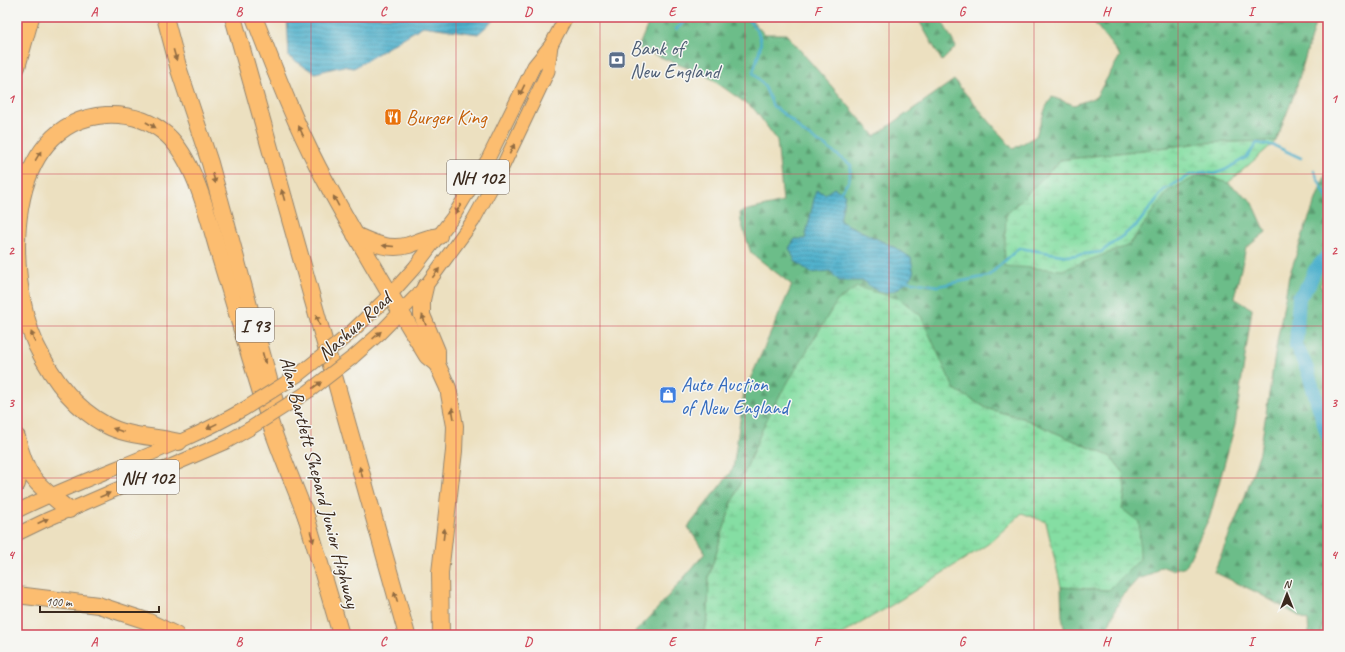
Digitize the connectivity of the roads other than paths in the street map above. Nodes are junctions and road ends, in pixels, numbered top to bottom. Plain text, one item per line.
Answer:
1 (31, 17) edge
2 (164, 17) edge
3 (233, 17) edge
4 (254, 17) edge
5 (566, 17) edge
6 (552, 45) junction
7 (17, 67) edge
8 (355, 235) junction
9 (439, 236) junction
10 (425, 287) junction
11 (390, 295) junction
12 (401, 313) junction
13 (438, 364) junction
14 (17, 437) edge
15 (179, 442) junction
16 (22, 458) junction
17 (17, 484) edge
18 (50, 495) junction
19 (69, 510) junction
20 (17, 511) edge
21 (307, 519) junction
22 (17, 534) edge
23 (17, 595) edge
24 (176, 635) edge
25 (341, 635) edge
26 (406, 635) edge
27 (441, 635) edge

1 - 7 highway
2 -> 21 highway, Alan Bartlett Shepard Junior Highway / I 93
26 -> 3 highway, Alan Bartlett Shepard Junior Highway
8 -> 4 highway
5 - 6 main road, Nashua Road / NH 102
6 -> 9 main road, Nashua Road / NH 102
10 -> 6 main road, Nashua Road / NH 102
9 -> 8 highway
8 - 11 highway
9 - 11 main road, Nashua Road / NH 102
10 - 12 main road, Nashua Road / NH 102
13 -> 10 highway
11 - 12 highway
11 -> 15 main road, Nashua Road / NH 102, bridge
12 - 13 highway
19 -> 12 main road, Nashua Road / NH 102, bridge
27 -> 13 highway
14 - 16 highway
15 - 18 main road, Nashua Road / NH 102
15 -> 21 highway
16 - 17 highway
16 - 18 highway
18 - 19 highway
18 - 20 main road, Nashua Road / NH 102
22 -> 19 main road, Nashua Road / NH 102
21 -> 25 highway, Alan Bartlett Shepard Junior Highway / I 93
23 - 24 highway

